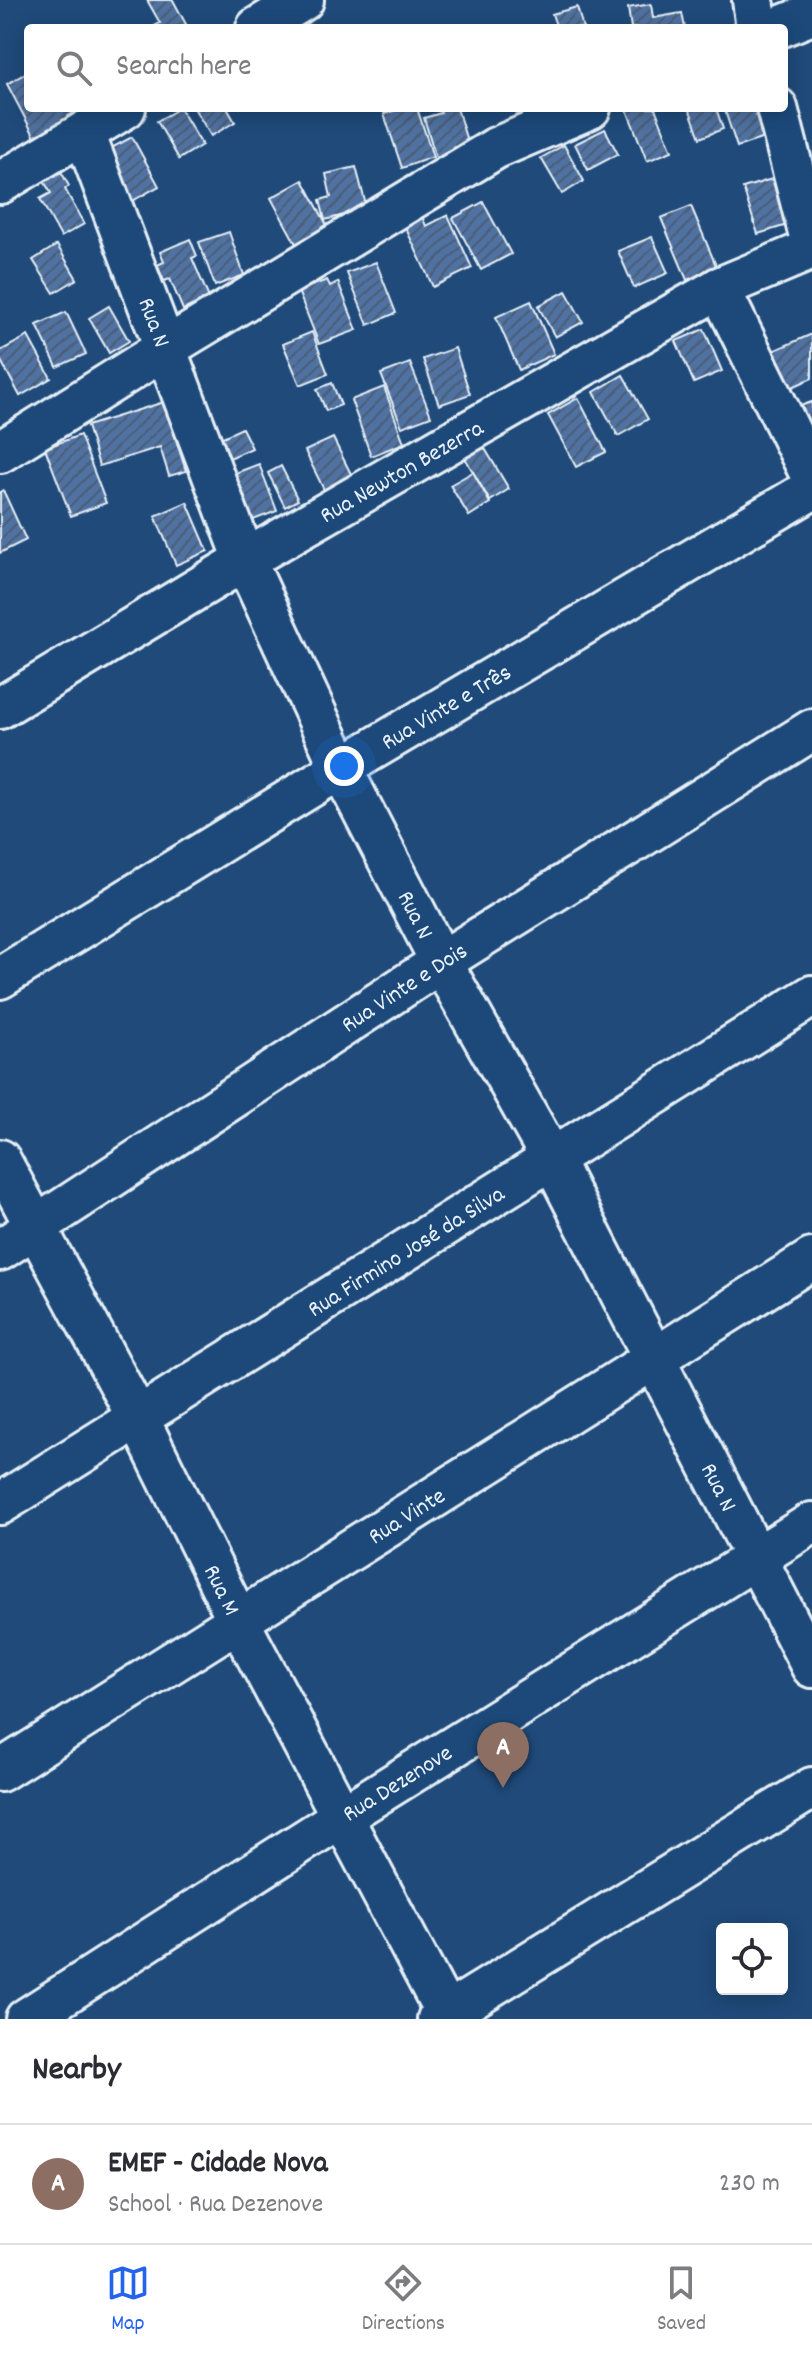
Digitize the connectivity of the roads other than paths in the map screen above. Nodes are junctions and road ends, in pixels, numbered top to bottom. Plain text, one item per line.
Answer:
1 (303, 0) edge
2 (753, 0) edge
3 (812, 14) edge
4 (264, 24) edge
5 (756, 24) edge
6 (787, 24) edge
7 (118, 112) edge
8 (581, 112) edge
9 (778, 112) edge
10 (84, 133) junction
11 (0, 183) edge
12 (812, 246) edge
13 (719, 288) junction
14 (166, 348) junction
15 (0, 452) edge
16 (812, 477) edge
17 (812, 489) edge
18 (245, 560) junction
19 (0, 708) edge
20 (812, 730) edge
21 (341, 768) junction
22 (441, 962) junction
23 (0, 978) edge
24 (812, 996) edge
25 (0, 1160) edge
26 (553, 1161) junction
27 (35, 1229) junction
28 (0, 1250) edge
29 (812, 1259) edge
30 (655, 1357) junction
31 (138, 1418) junction
32 (0, 1504) edge
33 (812, 1523) edge
34 (757, 1557) junction
35 (239, 1622) junction
36 (812, 1667) edge
37 (0, 1771) edge
38 (812, 1788) edge
39 (341, 1817) junction
40 (444, 2017) edge
41 (26, 2019) edge

1 - 4 street
2 - 5 street
3 - 6 street
7 - 10 street
8 - 14 street
9 - 12 street
10 - 11 street
10 - 14 street, Rua N
12 - 13 street, Rua Newton Bezerra
13 - 16 street
13 - 18 street, Rua Newton Bezerra
14 - 15 street
14 - 18 street, Rua N
17 - 21 street, Rua Vinte e Três
18 - 19 street, Rua Newton Bezerra
18 - 21 street, Rua N
20 - 22 street, Rua Vinte e Dois
21 - 22 street, Rua N
21 - 23 street, Rua Vinte e Três
22 - 26 street, Rua N
22 - 27 street, Rua Vinte e Dois
24 - 26 street, Rua Firmino José da Silva
25 - 27 street, Rua M
26 - 30 street, Rua N
26 - 31 street, Rua Firmino José da Silva
27 - 28 street, Rua Vinte e Dois
27 - 31 street, Rua M
29 - 30 street, Rua Vinte
30 - 34 street, Rua N
30 - 35 street, Rua Vinte
31 - 32 street, Rua Firmino José da Silva
31 - 35 street, Rua M
33 - 34 street, Rua Dezenove
34 - 36 street, Rua N
34 - 39 street, Rua Dezenove
35 - 37 street, Rua Vinte
35 - 39 street, Rua M
38 - 40 street
39 - 40 street, Rua M
39 - 41 street, Rua Dezenove

